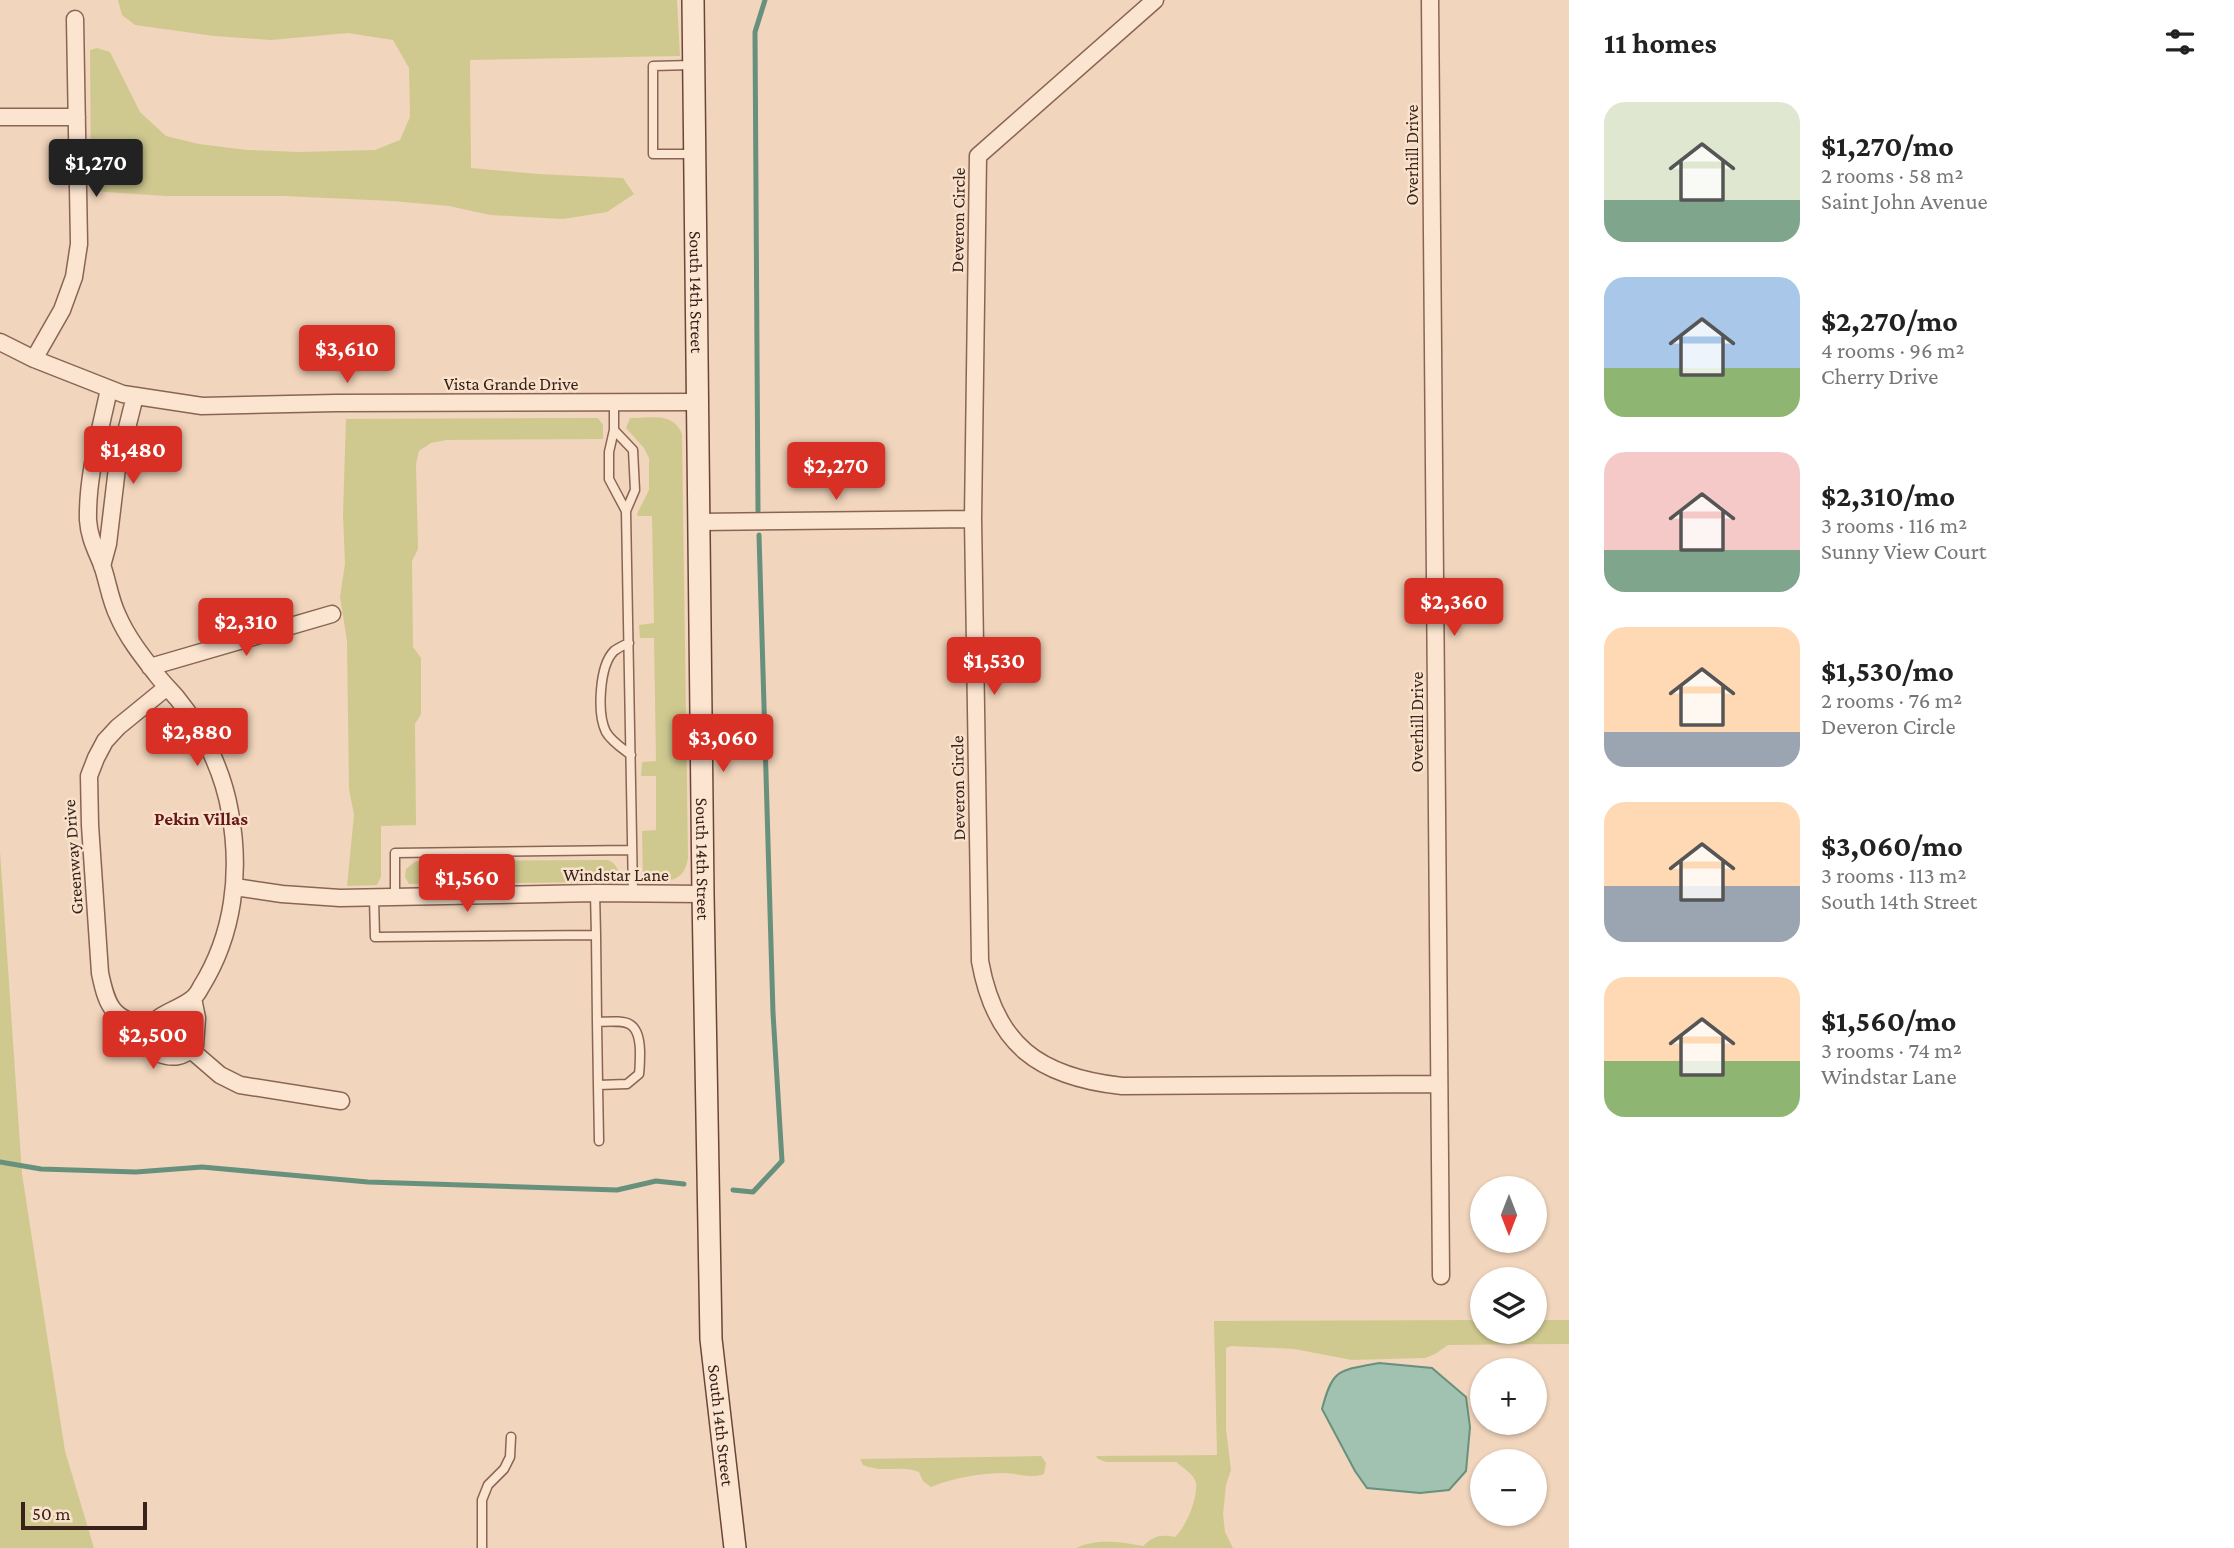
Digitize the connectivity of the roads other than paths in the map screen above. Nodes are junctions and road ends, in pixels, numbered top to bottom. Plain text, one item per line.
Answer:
1 (693, 0) edge
2 (1155, 0) edge
3 (1430, 0) edge
4 (75, 19) dead end
5 (694, 65) junction
6 (0, 117) edge
7 (77, 117) junction
8 (695, 154) junction
9 (0, 342) edge
10 (34, 359) junction
11 (109, 389) junction
12 (135, 396) junction
13 (614, 402) junction
14 (698, 402) junction
15 (614, 430) junction
16 (626, 511) junction
17 (973, 519) junction
18 (699, 522) junction
19 (102, 566) junction
20 (332, 614) dead end
21 (629, 643) junction
22 (150, 667) junction
23 (167, 687) junction
24 (631, 755) junction
25 (632, 850) junction
26 (235, 887) junction
27 (595, 893) junction
28 (633, 894) junction
29 (703, 894) junction
30 (374, 897) junction
31 (395, 897) junction
32 (596, 935) junction
33 (193, 998) junction
34 (597, 1022) junction
35 (150, 1030) junction
36 (191, 1050) junction
37 (1439, 1084) junction
38 (598, 1085) junction
39 (341, 1101) dead end
40 (599, 1141) dead end
41 (1441, 1276) dead end
42 (511, 1437) dead end
43 (482, 1548) edge
44 (735, 1548) edge

1 - 5 main road, South 14th Street
2 - 17 street, Deveron Circle
3 - 37 street, Overhill Drive
4 - 7 street
5 - 8 main road, South 14th Street
5 - 8 lane
6 - 7 street
7 - 10 street
8 - 14 main road, South 14th Street
9 - 10 street, Vista Grande Drive
10 - 11 street, Vista Grande Drive
11 - 12 street, Vista Grande Drive
11 - 19 street
12 - 13 street, Vista Grande Drive
12 - 19 street
13 - 14 street, Vista Grande Drive
13 - 15 lane
14 - 18 main road, South 14th Street
15 - 16 lane
15 - 16 lane
16 - 21 lane
17 - 18 street
17 - 37 street, Deveron Circle
18 - 29 main road, South 14th Street
19 - 22 street
20 - 22 street
21 - 24 lane
21 - 24 lane
22 - 23 street
23 - 26 street
23 - 35 street, Greenway Drive
24 - 25 lane
25 - 28 lane
25 - 31 lane
26 - 30 street, Windstar Lane
26 - 33 street
27 - 28 street, Windstar Lane
27 - 31 street, Windstar Lane
27 - 32 lane
28 - 29 street, Windstar Lane
29 - 44 main road, South 14th Street
30 - 31 street, Windstar Lane
30 - 32 lane
32 - 34 lane
33 - 35 street
33 - 36 street
34 - 38 lane
34 - 38 lane
35 - 36 street
36 - 39 street
37 - 41 street, Overhill Drive
38 - 40 lane
42 - 43 lane

